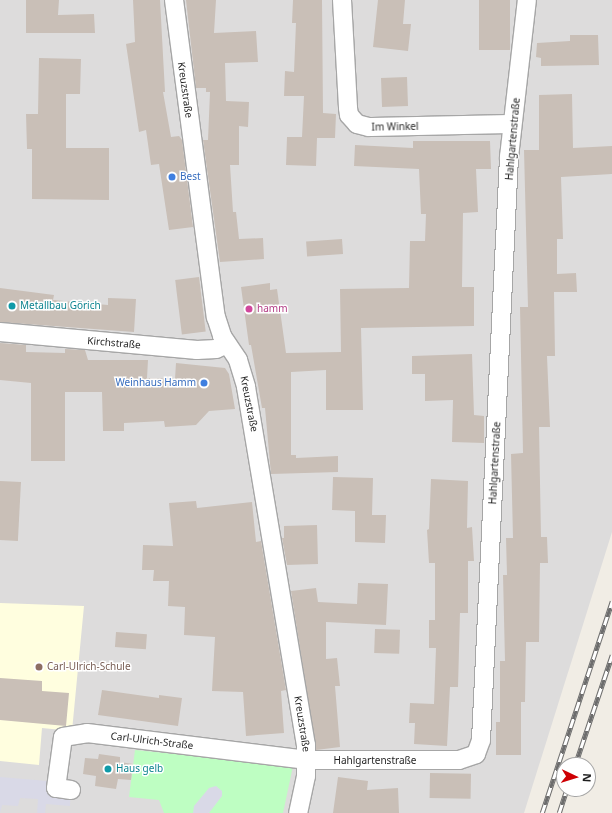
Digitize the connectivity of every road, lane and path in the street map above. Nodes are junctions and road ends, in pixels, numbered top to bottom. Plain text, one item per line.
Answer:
1 (174, 0) edge
2 (342, 0) edge
3 (527, 0) edge
4 (512, 124) junction
5 (0, 332) edge
6 (227, 344) junction
7 (307, 760) junction
8 (64, 786) dead end
9 (298, 813) edge

1 - 6 street, Kreuzstraße
2 - 4 street, Im Winkel
3 - 4 street, Hahlgartenstraße
4 - 7 street, Hahlgartenstraße
5 - 6 street, Kirchstraße
6 - 7 street, Kreuzstraße
7 - 8 street, Carl-Ulrich-Straße
7 - 9 street, Kreuzstraße

